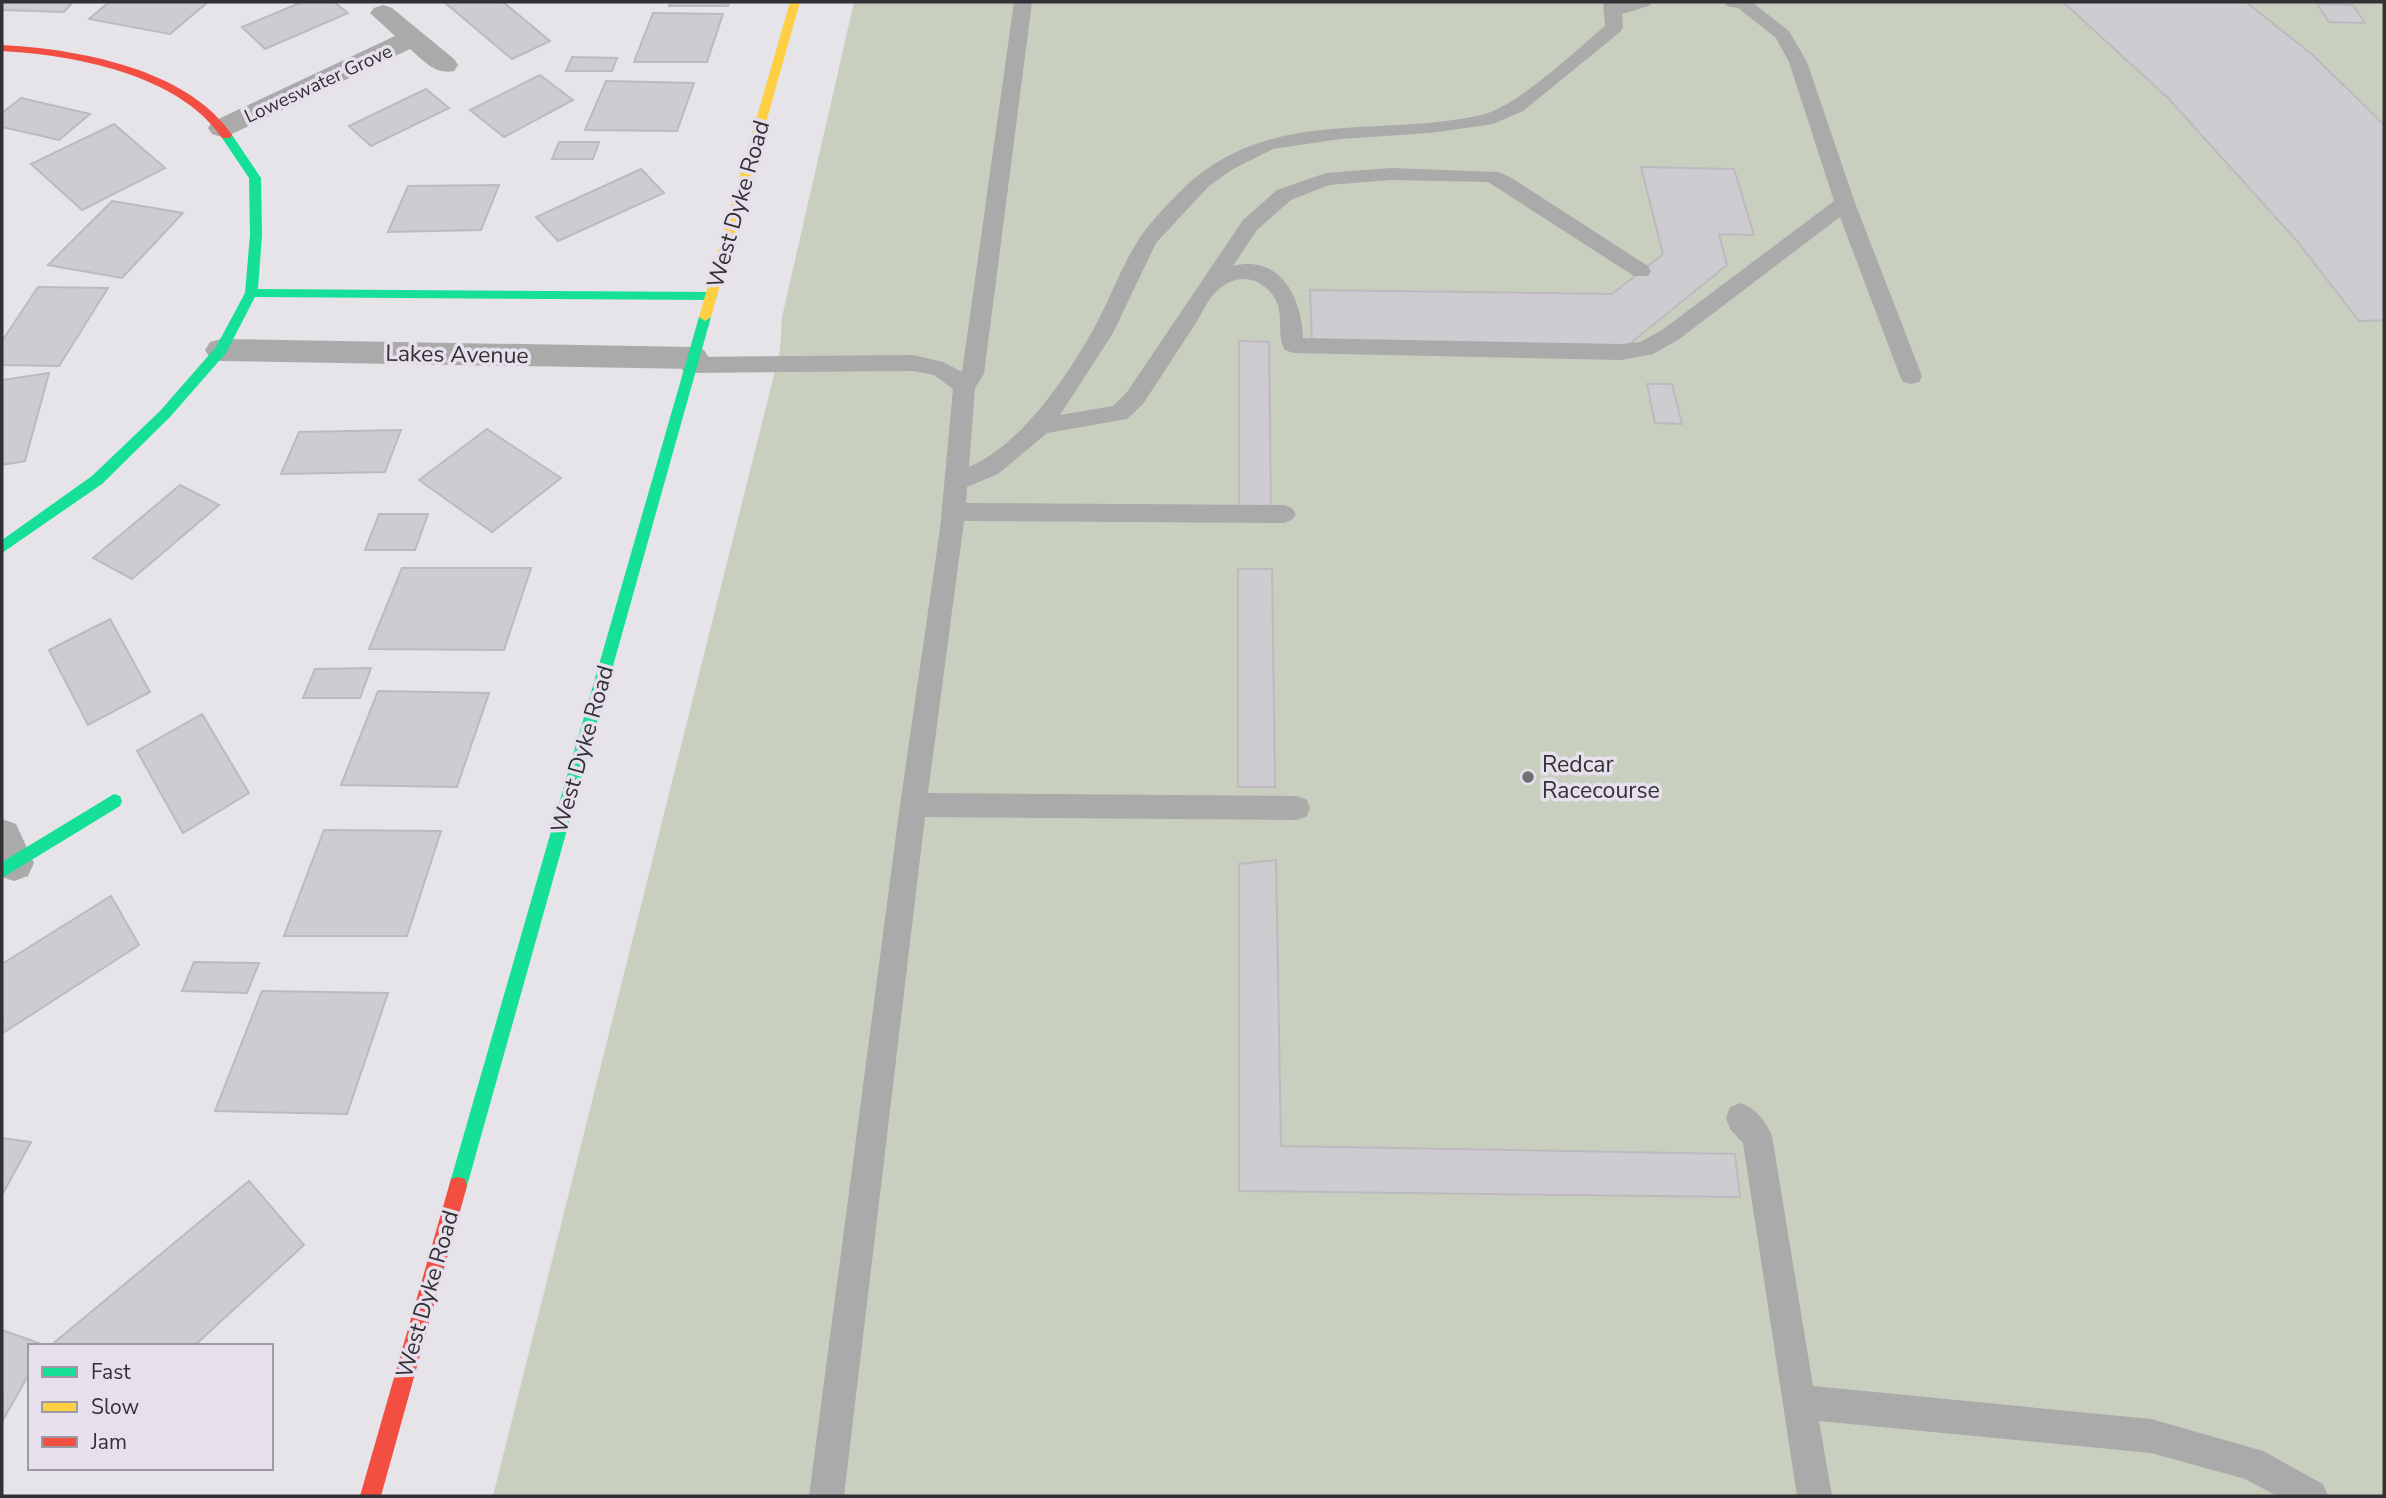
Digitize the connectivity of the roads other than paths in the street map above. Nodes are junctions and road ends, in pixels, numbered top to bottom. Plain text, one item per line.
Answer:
1 (795, 2) edge
2 (1023, 2) edge
3 (1643, 2) edge
4 (1733, 2) edge
5 (1613, 6) edge
6 (383, 13) dead end
7 (413, 38) junction
8 (2, 48) edge
9 (444, 65) dead end
10 (222, 128) junction
11 (1845, 203) junction
12 (1641, 271) dead end
13 (1210, 286) junction
14 (251, 293) junction
15 (712, 296) junction
16 (1684, 301) dead end
17 (1702, 313) junction
18 (221, 350) junction
19 (692, 361) junction
20 (1911, 376) dead end
21 (964, 387) junction
22 (1041, 426) junction
23 (957, 482) junction
24 (954, 512) junction
25 (1284, 514) dead end
26 (2, 547) edge
27 (114, 802) dead end
28 (914, 805) junction
29 (1297, 808) dead end
30 (6, 857) edge
31 (1741, 1118) dead end
32 (1799, 1402) junction
33 (370, 1496) edge
34 (826, 1496) edge
35 (1814, 1496) edge
36 (2311, 1496) edge

1 - 15 street, West Dyke Road
2 - 21 lane
3 - 5 lane
4 - 11 lane
5 - 22 lane
6 - 7 street, Loweswater Grove
7 - 9 street, Loweswater Grove
7 - 10 street, Loweswater Grove
8 - 10 street
10 - 14 street
11 - 17 lane
11 - 20 lane
12 - 13 lane
13 - 17 lane
13 - 22 lane
14 - 15 street
14 - 18 street
15 - 19 street, West Dyke Road
16 - 17 lane
18 - 19 street, Lakes Avenue
18 - 26 street
19 - 21 lane
19 - 33 street, West Dyke Road
21 - 23 lane
22 - 23 lane
23 - 24 lane
24 - 25 lane
24 - 28 lane
27 - 30 street
28 - 29 lane
28 - 34 lane
31 - 32 lane
32 - 35 lane
32 - 36 lane

